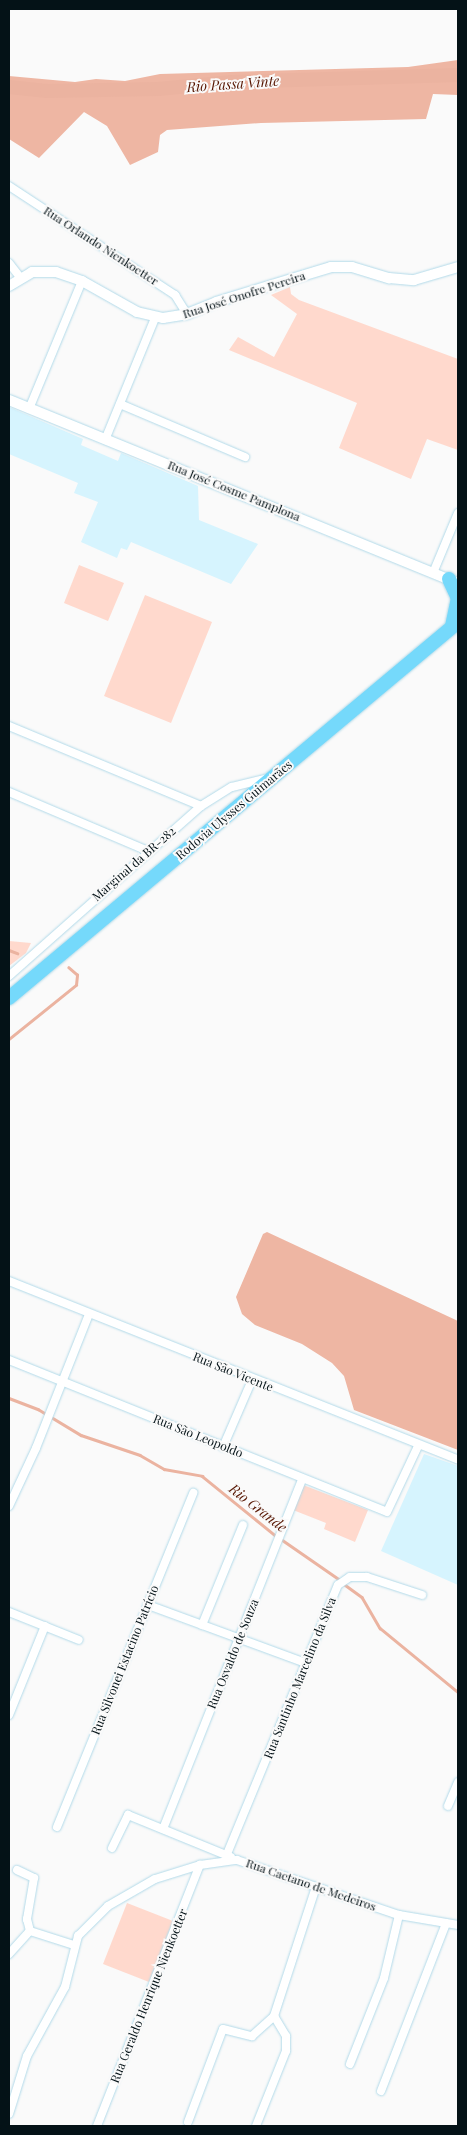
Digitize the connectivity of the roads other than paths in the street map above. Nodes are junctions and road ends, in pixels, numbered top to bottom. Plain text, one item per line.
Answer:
1 (9, 186) edge
2 (9, 263) edge
3 (458, 268) edge
4 (20, 277) junction
5 (82, 281) junction
6 (9, 286) edge
7 (187, 314) junction
8 (155, 318) junction
9 (9, 400) edge
10 (120, 404) junction
11 (29, 409) junction
12 (105, 440) junction
13 (245, 456) dead end
14 (458, 513) edge
15 (433, 573) junction
16 (454, 581) edge
17 (454, 627) edge
18 (9, 726) edge
19 (274, 776) junction
20 (9, 792) edge
21 (201, 806) junction
22 (148, 851) junction
23 (9, 976) edge
24 (9, 998) edge
25 (9, 1281) edge
26 (89, 1314) junction
27 (9, 1360) edge
28 (252, 1380) junction
29 (63, 1382) junction
30 (418, 1446) junction
31 (223, 1447) junction
32 (458, 1460) edge
33 (302, 1479) junction
34 (193, 1493) dead end
35 (9, 1506) edge
36 (243, 1525) dead end
37 (422, 1595) dead end
38 (148, 1605) junction
39 (9, 1612) edge
40 (202, 1625) junction
41 (45, 1626) junction
42 (240, 1636) junction
43 (80, 1640) dead end
44 (306, 1663) junction
45 (9, 1715) edge
46 (458, 1782) edge
47 (448, 1806) dead end
48 (57, 1827) dead end
49 (163, 1829) junction
50 (112, 1848) dead end
51 (227, 1854) junction
52 (237, 1860) junction
53 (200, 1865) junction
54 (17, 1870) dead end
55 (316, 1887) junction
56 (399, 1915) junction
57 (446, 1923) junction
58 (458, 1925) edge
59 (30, 1930) junction
60 (74, 1945) junction
61 (9, 1954) edge
62 (274, 2016) junction
63 (350, 2064) dead end
64 (381, 2091) dead end
65 (9, 2114) edge
66 (188, 2122) dead end
67 (97, 2126) edge
68 (256, 2126) edge

1 - 7 street, Rua Orlando Nienkoetter
2 - 4 street
3 - 7 street, Rua José Onofre Pereira
4 - 5 street
4 - 6 street
5 - 8 street
5 - 11 street
7 - 8 street, Rua José Onofre Pereira
8 - 10 street
9 - 11 street, Rua José Cosme Pamplona
10 - 12 street
10 - 13 street
11 - 12 street, Rua José Cosme Pamplona
12 - 15 street, Rua José Cosme Pamplona
14 - 15 street
15 - 16 street, Rua José Cosme Pamplona
16 - 17 highway
17 - 19 highway, Rodovia Ulysses Guimarães
18 - 21 street
19 - 21 street, Marginal da BR-282
19 - 24 highway, Rodovia Ulysses Guimarães
20 - 22 street
21 - 22 street, Marginal da BR-282
22 - 23 street, Marginal da BR-282
25 - 26 street, Rua São Vicente
26 - 28 street, Rua São Vicente
26 - 29 street
27 - 29 street, Rua São Leopoldo
28 - 30 street, Rua São Vicente
28 - 31 street
29 - 31 street, Rua São Leopoldo
29 - 35 street
30 - 32 street, Rua São Vicente
30 - 33 street, Rua São Leopoldo
31 - 33 street, Rua São Leopoldo
33 - 42 street, Rua Osvaldo de Souza
34 - 38 street, Rua Silvonei Estacino Patrício
36 - 40 street
37 - 44 street, Rua Santinho Marcelino da Silva
38 - 40 street
38 - 48 street, Rua Silvonei Estacino Patrício
39 - 41 street
40 - 42 street
41 - 43 street
41 - 45 street
42 - 44 street
42 - 49 street, Rua Osvaldo de Souza
44 - 51 street, Rua Santinho Marcelino da Silva
46 - 47 street
49 - 50 street
49 - 51 street
51 - 52 street
52 - 53 street, Rua Caetano de Medeiros
52 - 55 street, Rua Caetano de Medeiros
53 - 60 street, Rua Caetano de Medeiros
53 - 67 street, Rua Geraldo Henrique Nienkoetter
54 - 59 street
55 - 56 street, Rua Caetano de Medeiros
55 - 62 street
56 - 57 street, Rua Caetano de Medeiros
56 - 63 street
57 - 58 street, Rua Caetano de Medeiros
57 - 64 street
59 - 60 street
59 - 61 street
60 - 65 street, Rua Caetano de Medeiros
62 - 66 street
62 - 68 street

